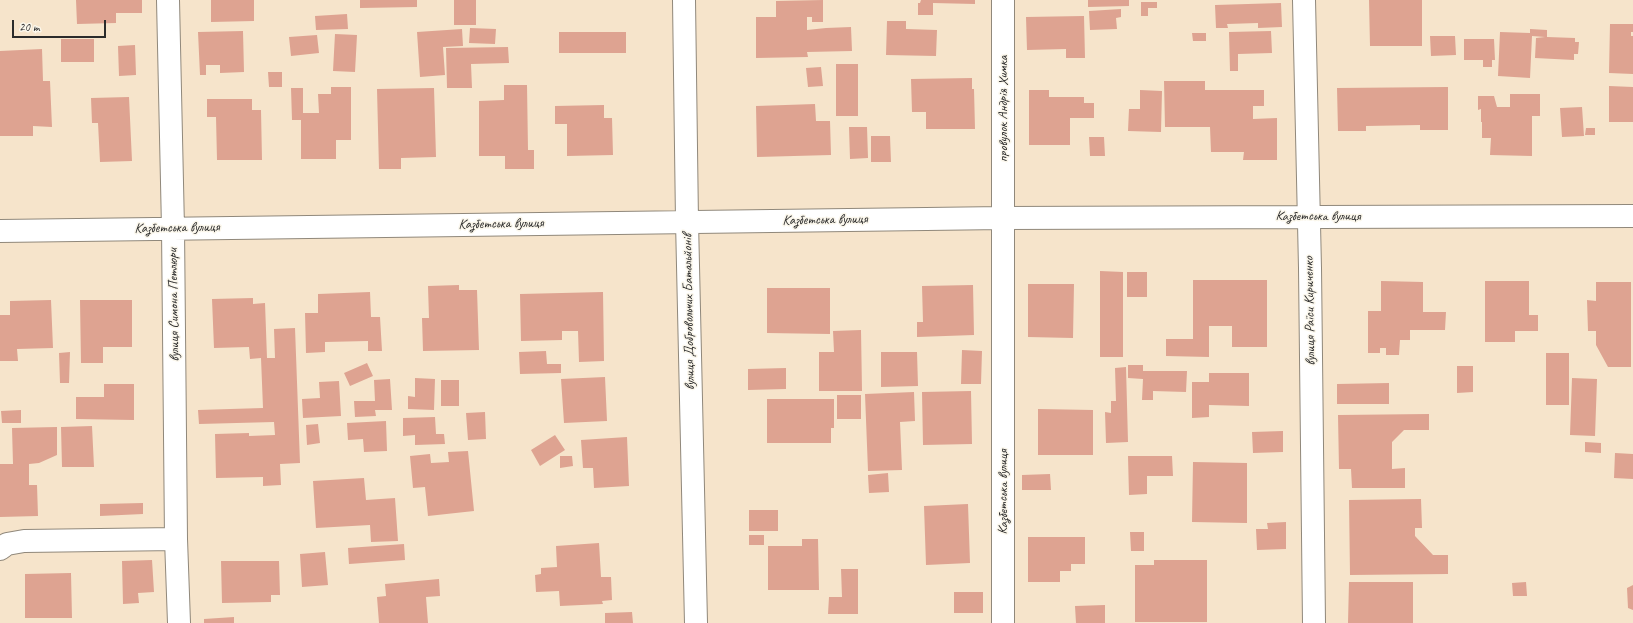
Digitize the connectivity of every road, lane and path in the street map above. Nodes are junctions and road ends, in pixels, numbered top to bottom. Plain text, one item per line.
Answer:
1 (168, 0) edge
2 (684, 0) edge
3 (1003, 0) edge
4 (1304, 0) edge
5 (1309, 216) junction
6 (1633, 216) edge
7 (1003, 218) junction
8 (687, 221) junction
9 (173, 228) junction
10 (0, 231) edge
11 (176, 539) junction
12 (0, 549) edge
13 (179, 623) edge
14 (696, 623) edge
15 (1003, 623) edge
16 (1314, 623) edge

1 - 9 street, вулиця Симона Петлюри
2 - 8 street, вулиця Добровольчих Батальйонів
3 - 7 street, провулок Андрія Химка
4 - 5 street, вулиця Раїси Кириченко
5 - 6 street, Казбетська вулиця
5 - 7 street, Казбетська вулиця
5 - 16 street, вулиця Раїси Кириченко
7 - 8 street, Казбетська вулиця
7 - 15 street, Казбетська вулиця
8 - 9 street, Казбетська вулиця
8 - 14 street, вулиця Добровольчих Батальйонів
9 - 10 street, Казбетська вулиця
9 - 11 street, вулиця Симона Петлюри
11 - 12 street
11 - 13 street, вулиця Симона Петлюри

